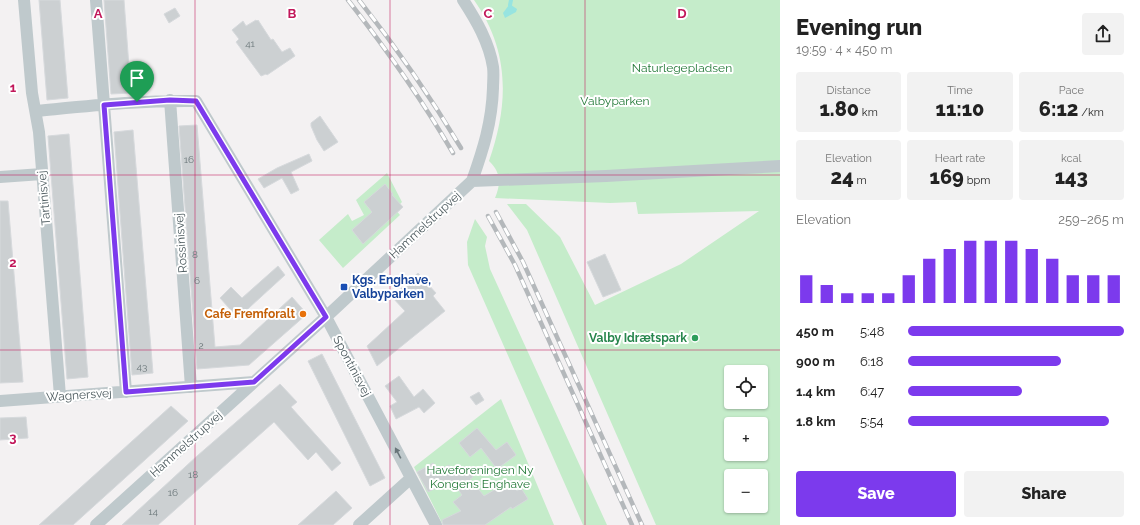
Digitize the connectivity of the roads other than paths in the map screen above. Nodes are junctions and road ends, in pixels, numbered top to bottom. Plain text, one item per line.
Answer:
1 (24, 0) edge
2 (96, 0) edge
3 (463, 0) edge
4 (170, 100) junction
5 (104, 105) junction
6 (36, 111) junction
7 (780, 166) edge
8 (42, 174) junction
9 (0, 178) edge
10 (472, 181) junction
11 (326, 317) junction
12 (254, 382) junction
13 (191, 387) junction
14 (126, 392) junction
15 (60, 396) junction
16 (0, 401) edge
17 (411, 478) junction
18 (96, 525) edge
19 (359, 525) edge
20 (436, 525) edge

1 - 6 street, Tartinisvej
2 - 5 street
3 - 10 street
4 - 5 street, Spontinisvej
4 - 11 street, Spontinisvej
4 - 13 street, Rossinisvej
5 - 6 street, Spontinisvej
5 - 14 street
6 - 8 street, Tartinisvej
7 - 10 street
8 - 9 street
8 - 15 street, Tartinisvej
10 - 11 street, Hammelstrupvej
11 - 12 street, Hammelstrupvej
17 -> 11 street, Spontinisvej
12 - 13 street, Wagnersvej
12 - 18 street, Hammelstrupvej
13 - 14 street, Wagnersvej
14 - 15 street, Wagnersvej
15 - 16 street, Wagnersvej
17 - 19 street
17 - 20 street, Spontinisvej

